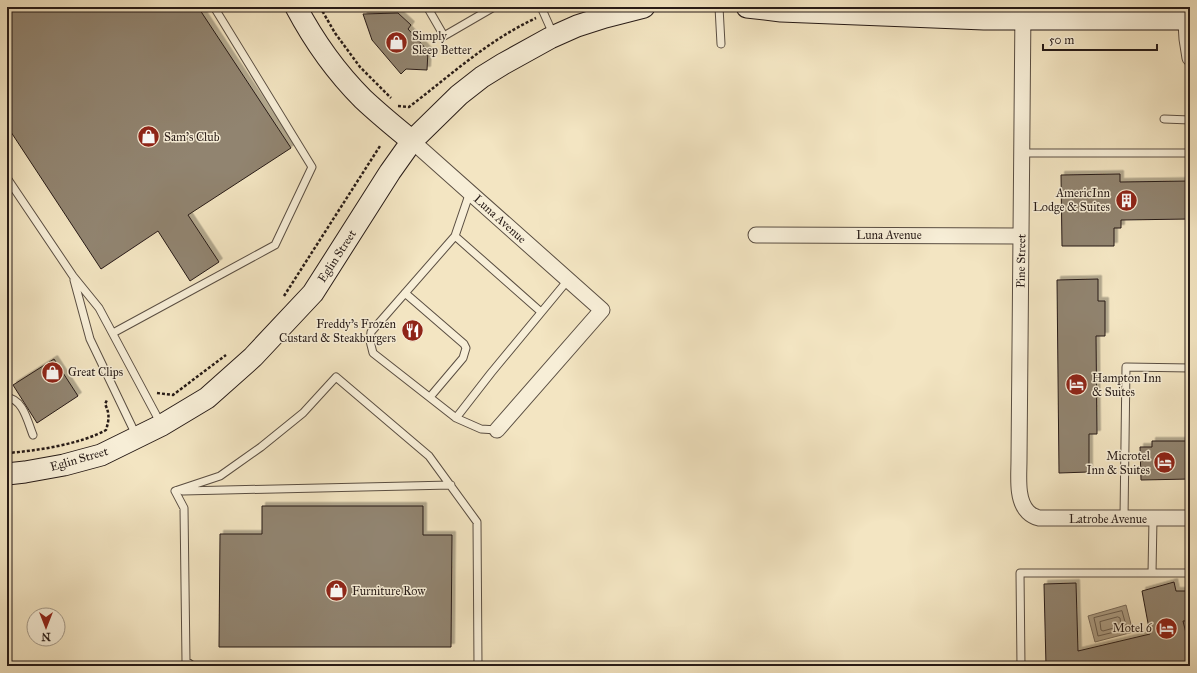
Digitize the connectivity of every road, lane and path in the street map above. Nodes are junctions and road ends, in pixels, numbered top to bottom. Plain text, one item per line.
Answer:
1 (214, 7) edge
2 (296, 7) edge
3 (320, 7) edge
4 (429, 7) edge
5 (494, 7) edge
6 (541, 7) edge
7 (561, 7) edge
8 (644, 7) edge
9 (718, 7) edge
10 (747, 7) edge
11 (1023, 13) edge
12 (544, 14) junction
13 (1187, 15) edge
14 (554, 36) junction
15 (721, 44) dead end
16 (1190, 58) edge
17 (1164, 119) dead end
18 (1190, 120) edge
19 (412, 141) junction
20 (380, 146) dead end
21 (1022, 152) junction
22 (1190, 153) edge
23 (7, 178) edge
24 (470, 192) junction
25 (756, 235) dead end
26 (456, 236) junction
27 (1021, 236) junction
28 (73, 276) junction
29 (568, 280) junction
30 (405, 293) junction
31 (280, 302) dead end
32 (541, 312) junction
33 (113, 333) junction
34 (228, 353) dead end
35 (1190, 368) edge
36 (111, 384) junction
37 (152, 389) dead end
38 (430, 397) junction
39 (7, 398) edge
40 (456, 418) junction
41 (162, 425) junction
42 (497, 430) joint
43 (33, 435) dead end
44 (137, 438) junction
45 (7, 454) edge
46 (7, 474) edge
47 (451, 485) junction
48 (175, 491) junction
49 (1028, 512) joint
50 (1124, 518) junction
51 (1153, 518) junction
52 (1190, 518) edge
53 (1152, 573) junction
54 (1190, 573) edge
55 (193, 666) edge
56 (478, 666) edge
57 (1021, 666) edge

1 - 33 lane
2 - 19 street, Luna Avenue
3 - 12 path
4 - 5 lane
6 - 12 lane
7 - 12 path
8 - 14 street, Eglin Street
9 - 15 lane
10 - 11 street
11 - 13 street
11 - 21 street, Pine Street
12 - 14 lane
13 - 16 street
14 - 19 street, Eglin Street
17 - 18 lane
19 - 24 street, Luna Avenue
19 - 41 street, Eglin Street
20 - 31 path
21 - 22 lane
21 - 27 street, Pine Street
23 - 28 lane
24 - 26 lane
24 - 29 street, Luna Avenue
25 - 27 street, Luna Avenue
26 - 30 lane
26 - 32 lane
27 - 49 street, Pine Street
28 - 33 lane
28 - 36 lane
29 - 32 lane
29 - 42 street, Luna Avenue
30 - 38 lane
30 - 38 lane
32 - 40 lane
33 - 41 lane
34 - 37 path
35 - 50 lane
36 - 44 lane
36 - 45 path
38 - 40 lane
39 - 43 lane
40 - 42 lane
41 - 44 street, Eglin Street
44 - 46 street, Eglin Street
47 - 48 lane
47 - 48 lane
47 - 56 lane
48 - 55 lane
49 - 50 street, Latrobe Avenue
50 - 51 street, Latrobe Avenue
51 - 52 street, Latrobe Avenue
51 - 53 lane
53 - 54 lane
53 - 57 lane

